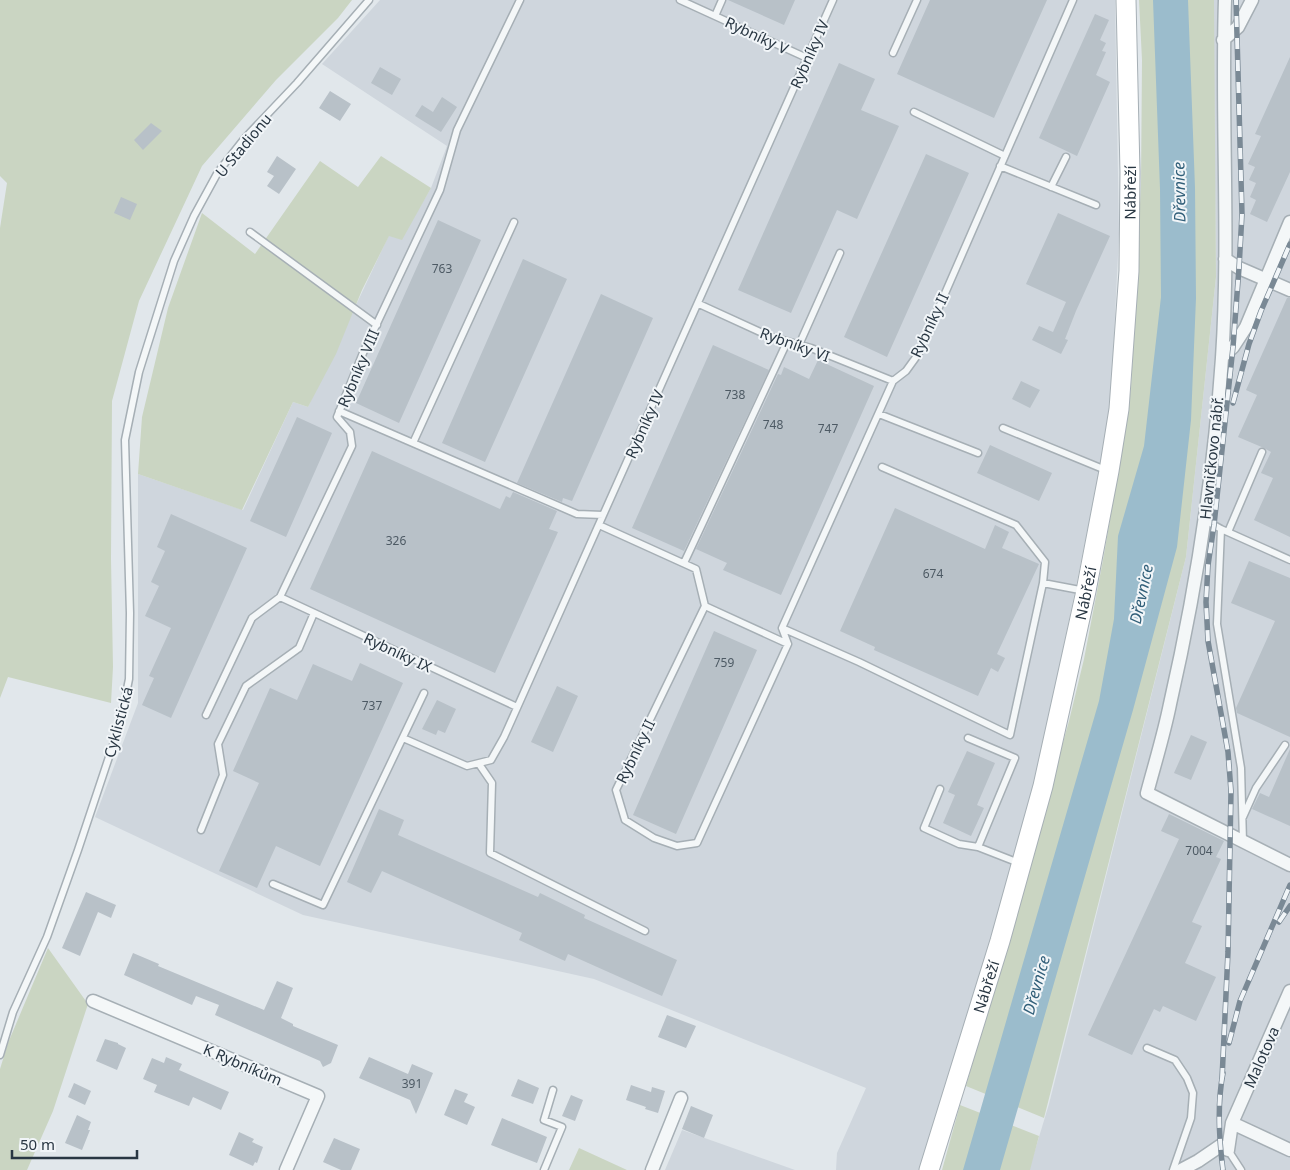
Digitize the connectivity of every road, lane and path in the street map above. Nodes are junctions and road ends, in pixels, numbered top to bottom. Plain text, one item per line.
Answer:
1 (369, 0) edge
2 (520, 0) edge
3 (680, 0) edge
4 (722, 0) edge
5 (833, 0) edge
6 (917, 0) edge
7 (1073, 0) edge
8 (1126, 0) edge
9 (1225, 0) edge
10 (1252, 0) edge
11 (715, 16) junction
12 (1223, 40) junction
13 (893, 53) dead end
14 (807, 58) junction
15 (914, 112) dead end
16 (1005, 156) junction
17 (1066, 157) dead end
18 (1000, 166) junction
19 (1051, 187) junction
20 (1096, 205) dead end
21 (514, 222) dead end
22 (1290, 222) edge
23 (250, 232) dead end
24 (840, 253) dead end
25 (1226, 259) junction
26 (1266, 278) junction
27 (1290, 290) edge
28 (699, 304) junction
29 (376, 324) junction
30 (787, 342) junction
31 (799, 345) junction
32 (1222, 357) junction
33 (139, 372) joint
34 (893, 381) junction
35 (340, 411) junction
36 (879, 414) junction
37 (1003, 428) dead end
38 (414, 443) junction
39 (1262, 452) dead end
40 (978, 453) dead end
41 (882, 467) dead end
42 (1109, 471) junction
43 (603, 515) junction
44 (1205, 520) junction
45 (599, 525) junction
46 (1225, 531) junction
47 (1290, 560) edge
48 (684, 563) junction
49 (1043, 583) junction
50 (1086, 591) junction
51 (280, 597) junction
52 (705, 606) junction
53 (314, 613) junction
54 (782, 628) junction
55 (788, 644) junction
56 (424, 693) dead end
57 (516, 707) junction
58 (206, 715) dead end
59 (403, 738) junction
60 (968, 738) dead end
61 (1285, 745) dead end
62 (479, 764) junction
63 (940, 789) dead end
64 (1242, 820) junction
65 (201, 830) dead end
66 (1243, 842) junction
67 (978, 846) junction
68 (1022, 865) junction
69 (1290, 865) edge
70 (272, 884) dead end
71 (645, 931) dead end
72 (1290, 991) edge
73 (93, 1001) dead end
74 (1147, 1048) dead end
75 (0, 1055) edge
76 (553, 1090) dead end
77 (681, 1098) dead end
78 (1232, 1123) junction
79 (1228, 1150) junction
80 (1290, 1150) edge
81 (286, 1170) edge
82 (544, 1170) edge
83 (652, 1170) edge
84 (929, 1170) edge
85 (1173, 1170) edge
86 (1181, 1170) edge
87 (1241, 1170) edge

1 - 33 lane, U Stadionu
2 - 29 lane, Rybníky VIII
3 - 11 lane, Rybníky V
4 - 11 lane
5 - 14 lane, Rybníky IV
6 - 13 lane
7 - 16 lane, Rybníky II
8 - 42 street, Nábřeží
9 - 12 street, Hlavničkovo nábř.
10 - 12 street
11 - 14 lane, Rybníky V
12 - 25 street, Hlavničkovo nábř.
14 - 28 lane, Rybníky IV
15 - 16 lane
16 - 18 lane, Rybníky II
17 - 19 lane
18 - 19 lane
18 - 34 lane, Rybníky II
19 - 20 lane
21 - 38 lane
22 - 26 street
23 - 29 lane
24 - 31 lane
25 - 26 street
25 - 32 street, Hlavničkovo nábř.
26 - 27 street
26 - 32 street
28 - 30 lane, Rybníky VI
28 - 43 lane, Rybníky IV
29 - 35 lane, Rybníky VIII
30 - 31 lane, Rybníky VI
30 - 48 lane
31 - 34 lane, Rybníky VI
32 - 44 street, Hlavničkovo nábř.
33 - 75 lane, Cyklistická
34 - 36 lane, Rybníky II
35 - 38 lane
35 - 51 lane, Rybníky VIII
36 - 40 lane
36 - 54 lane, Rybníky II
37 - 42 lane
38 - 43 lane
39 - 46 lane
41 - 49 lane
42 - 50 street, Nábřeží
43 - 45 lane, Rybníky IV
44 - 46 lane
44 - 66 street, Hlavničkovo nábř.
45 - 48 lane
45 - 57 lane, Rybníky IV
46 - 47 lane
46 - 64 lane
48 - 52 lane
49 - 50 lane
49 - 54 lane
50 - 68 street, Nábřeží
51 - 53 lane, Rybníky IX
51 - 58 lane
52 - 55 lane
52 - 55 lane, Rybníky II
53 - 57 lane, Rybníky IX
53 - 65 lane
54 - 55 lane
56 - 59 lane
57 - 62 lane, Rybníky IV
59 - 62 lane
59 - 70 lane
60 - 67 lane
61 - 64 lane
62 - 71 lane
63 - 67 lane
64 - 66 lane
66 - 69 street
67 - 68 lane
68 - 84 street, Nábřeží
72 - 78 street, Malotova
73 - 81 street, K Rybníkům
74 - 85 lane
76 - 82 lane
77 - 83 street
78 - 79 street, Malotova
78 - 80 street
79 - 86 street
79 - 87 lane

